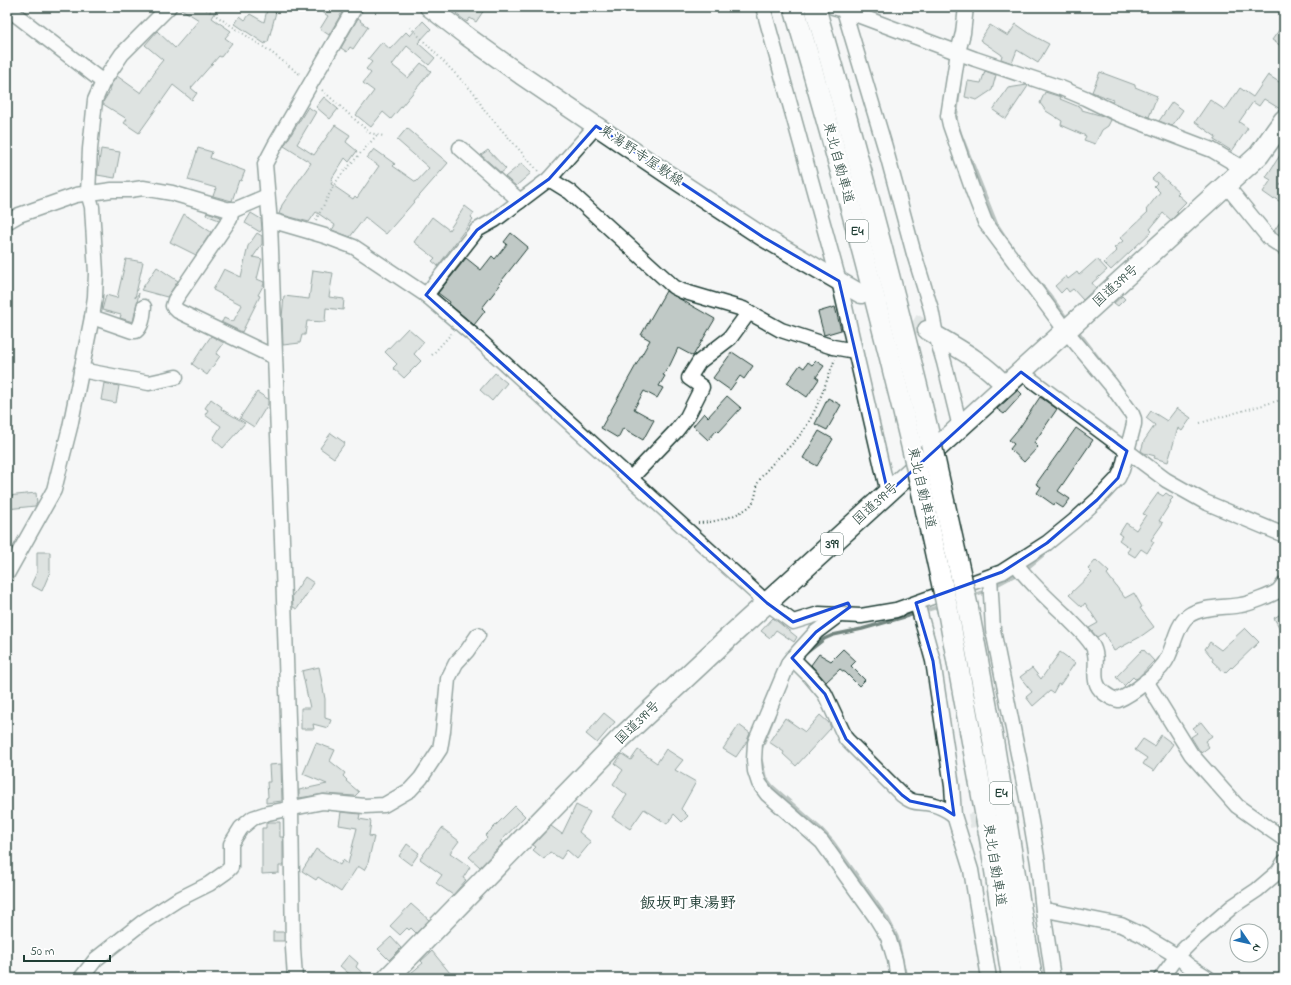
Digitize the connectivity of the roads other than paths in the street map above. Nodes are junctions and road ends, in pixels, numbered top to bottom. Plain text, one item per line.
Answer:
1 (169, 7) edge
2 (355, 7) edge
3 (430, 7) edge
4 (763, 7) edge
5 (794, 7) edge
6 (815, 7) edge
7 (966, 7) edge
8 (7, 8) edge
9 (840, 8) edge
10 (960, 52) junction
11 (104, 82) junction
12 (1283, 123) edge
13 (596, 126) junction
14 (460, 148) dead end
15 (1244, 169) junction
16 (549, 180) junction
17 (1226, 185) junction
18 (88, 193) junction
19 (267, 196) junction
20 (520, 201) junction
21 (232, 209) junction
22 (7, 222) edge
23 (270, 223) junction
24 (1284, 248) edge
25 (839, 281) junction
26 (861, 294) dead end
27 (426, 295) junction
28 (144, 307) dead end
29 (749, 312) junction
30 (92, 317) junction
31 (1066, 331) junction
32 (931, 333) junction
33 (855, 351) junction
34 (274, 357) junction
35 (81, 370) junction
36 (1021, 372) junction
37 (176, 377) dead end
38 (1005, 386) junction
39 (960, 427) junction
40 (1132, 454) junction
41 (631, 478) junction
42 (888, 493) junction
43 (1284, 535) edge
44 (1020, 569) junction
45 (7, 574) edge
46 (990, 584) junction
47 (1284, 584) edge
48 (767, 603) junction
49 (918, 609) junction
50 (840, 614) junction
51 (478, 635) dead end
52 (796, 661) junction
53 (1146, 681) junction
54 (291, 808) junction
55 (960, 820) junction
56 (1284, 839) edge
57 (1284, 862) edge
58 (1043, 911) junction
59 (1177, 956) junction
60 (82, 978) edge
61 (295, 978) edge
62 (388, 978) edge
63 (898, 978) edge
64 (989, 978) edge
65 (1012, 978) edge
66 (1032, 978) edge
67 (1053, 978) edge
68 (1161, 978) edge
69 (1208, 978) edge

1 - 11 street
2 - 19 street
3 - 13 main road, 東湯野寺屋敷線
4 - 25 street
5 - 65 highway, 東北自動車道 / E4, bridge
6 - 66 highway, 東北自動車道 / E4, bridge
7 - 10 street
8 - 11 street
9 - 10 street
9 - 32 street
10 - 15 street
10 - 31 street
11 - 18 street
12 - 15 highway, 国道399号 / 399
13 - 16 street
13 - 25 main road, 東湯野寺屋敷線
14 - 20 street
15 - 17 highway, 国道399号 / 399
16 - 20 street
16 - 29 street
17 - 24 street
17 - 31 highway, 国道399号 / 399
18 - 21 street
18 - 22 street
18 - 30 street
19 - 21 street
19 - 23 street
20 - 27 street
21 - 34 street
23 - 27 street
23 - 34 street
25 - 26 main road, 東湯野寺屋敷線
25 - 33 street
27 - 41 street
28 - 30 street
29 - 33 street
29 - 41 street
30 - 35 street
31 - 36 highway, 国道399号 / 399
31 - 40 street
32 - 38 main road
32 - 39 street
33 - 42 street
34 - 54 street
35 - 37 street
35 - 45 street
36 - 38 highway, 国道399号 / 399
36 - 40 street
38 - 39 highway, 国道399号 / 399
39 - 42 highway, 国道399号 / 399
40 - 43 street
40 - 44 street
41 - 48 street
42 - 48 highway, 国道399号 / 399
44 - 46 street
44 - 53 street
46 - 49 street
46 - 58 street
47 - 53 street
48 - 50 street
48 - 62 highway, 国道399号 / 399
49 - 50 street
49 - 55 street
50 - 52 street
51 - 54 street
52 - 55 street
52 - 63 street
53 - 56 street
54 - 60 street
54 - 61 street
55 - 64 street
57 - 59 street
58 - 59 street
58 - 67 street
59 - 68 street
59 - 69 street

